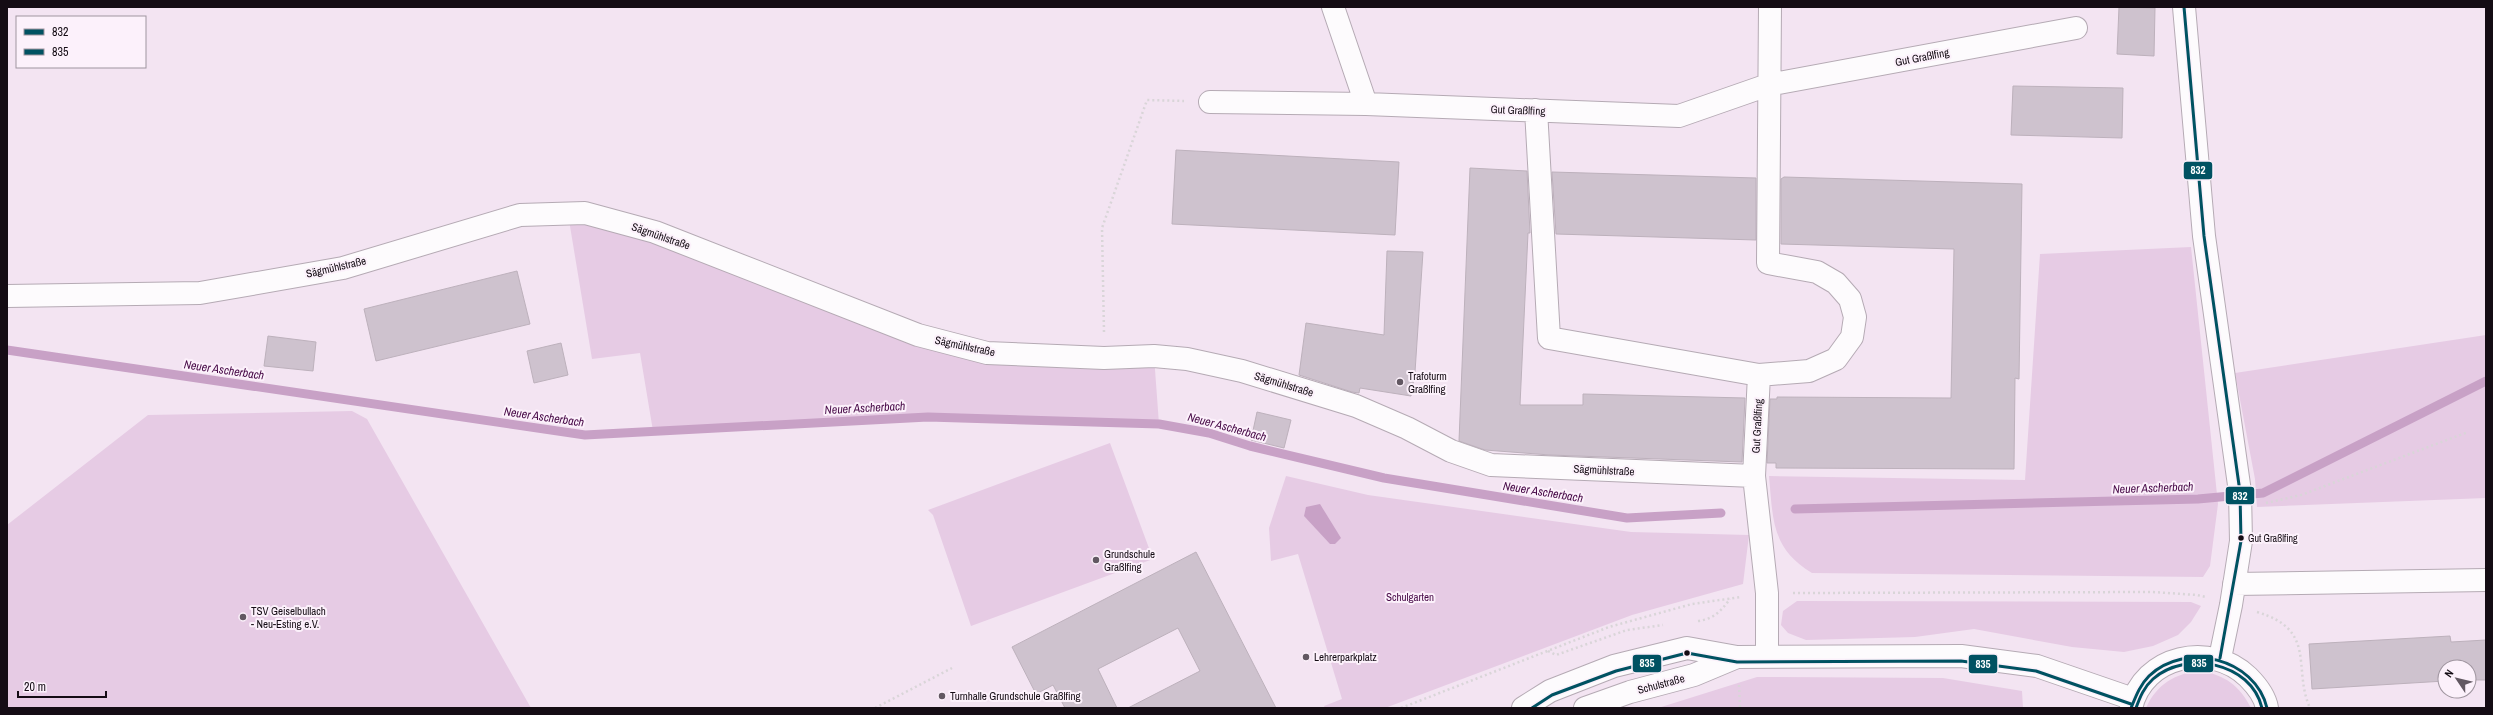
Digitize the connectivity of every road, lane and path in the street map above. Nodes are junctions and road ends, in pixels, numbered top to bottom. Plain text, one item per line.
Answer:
1 (1333, 7) edge
2 (1770, 7) edge
3 (2184, 7) edge
4 (2076, 28) dead end
5 (1768, 85) junction
6 (1210, 102) joint
7 (1366, 104) junction
8 (1536, 110) junction
9 (7, 296) edge
10 (1104, 358) junction
11 (1759, 375) junction
12 (2468, 432) dead end
13 (1756, 484) junction
14 (2240, 514) junction
15 (2486, 580) edge
16 (1767, 593) junction
17 (2233, 595) junction
18 (1767, 656) junction
19 (1737, 657) junction
20 (2220, 658) junction
21 (952, 668) dead end
22 (2132, 704) edge
23 (875, 708) edge
24 (1400, 708) edge
25 (1523, 708) edge
26 (1585, 708) edge
27 (2267, 708) edge
28 (2310, 708) edge

1 - 7 street
2 - 5 street
3 - 14 street
4 - 5 street, Gut Graßlfing
5 - 8 street, Gut Graßlfing
5 - 11 street
6 - 7 street, Gut Graßlfing
6 - 10 path
7 - 8 street, Gut Graßlfing
8 - 11 street
9 - 10 street, Sägmühlstraße
10 - 13 street, Sägmühlstraße
11 - 13 street, Gut Graßlfing
12 - 14 path
13 - 16 street
14 - 17 street
15 - 17 street
16 - 17 path
16 - 18 street
16 - 24 path
17 - 20 street
17 - 28 path
18 - 19 street, Schulstraße
18 - 22 street, Schulstraße
19 - 25 street, Schulstraße
19 - 26 street, Schulstraße
20 - 22 street
20 - 27 street
21 - 23 path

